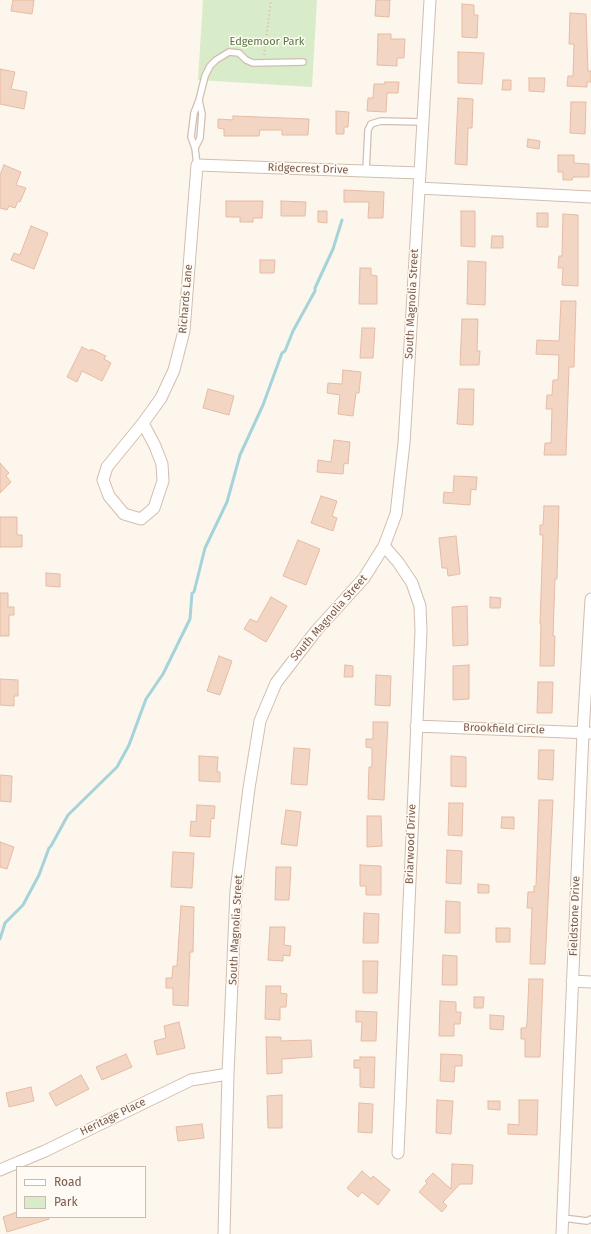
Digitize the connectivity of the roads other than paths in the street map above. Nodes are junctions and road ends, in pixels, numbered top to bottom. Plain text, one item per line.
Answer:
1 (430, 0) edge
2 (303, 62) dead end
3 (199, 100) junction
4 (422, 122) junction
5 (195, 148) junction
6 (197, 165) junction
7 (366, 171) junction
8 (420, 173) junction
9 (419, 188) junction
10 (591, 197) edge
11 (143, 423) junction
12 (384, 546) junction
13 (591, 599) edge
14 (416, 726) junction
15 (587, 733) edge
16 (572, 981) junction
17 (591, 982) edge
18 (228, 1074) junction
19 (398, 1153) dead end
20 (0, 1170) edge
21 (562, 1218) junction
22 (590, 1222) edge
23 (224, 1234) edge
24 (562, 1234) edge

1 - 4 street, South Magnolia Street
2 - 3 lane
3 - 5 lane
3 - 5 lane
4 - 7 lane
4 - 8 street, South Magnolia Street
5 - 6 lane
6 - 7 street, Ridgecrest Drive
6 - 11 street, Richards Lane
7 - 8 street, Ridgecrest Drive
8 - 9 street, South Magnolia Street
9 - 10 street
9 - 12 street, South Magnolia Street
11 - 11 street, Richards Lane
12 - 14 street, Briarwood Drive
12 - 18 street, South Magnolia Street
13 - 15 street, Fieldstone Drive
14 - 15 street, Brookfield Circle
14 - 19 street, Briarwood Drive
15 - 16 street, Fieldstone Drive
16 - 17 street
16 - 21 street, Fieldstone Drive
18 - 20 street, Heritage Place
18 - 23 street, South Magnolia Street
21 - 22 lane
21 - 24 street, Fieldstone Drive

